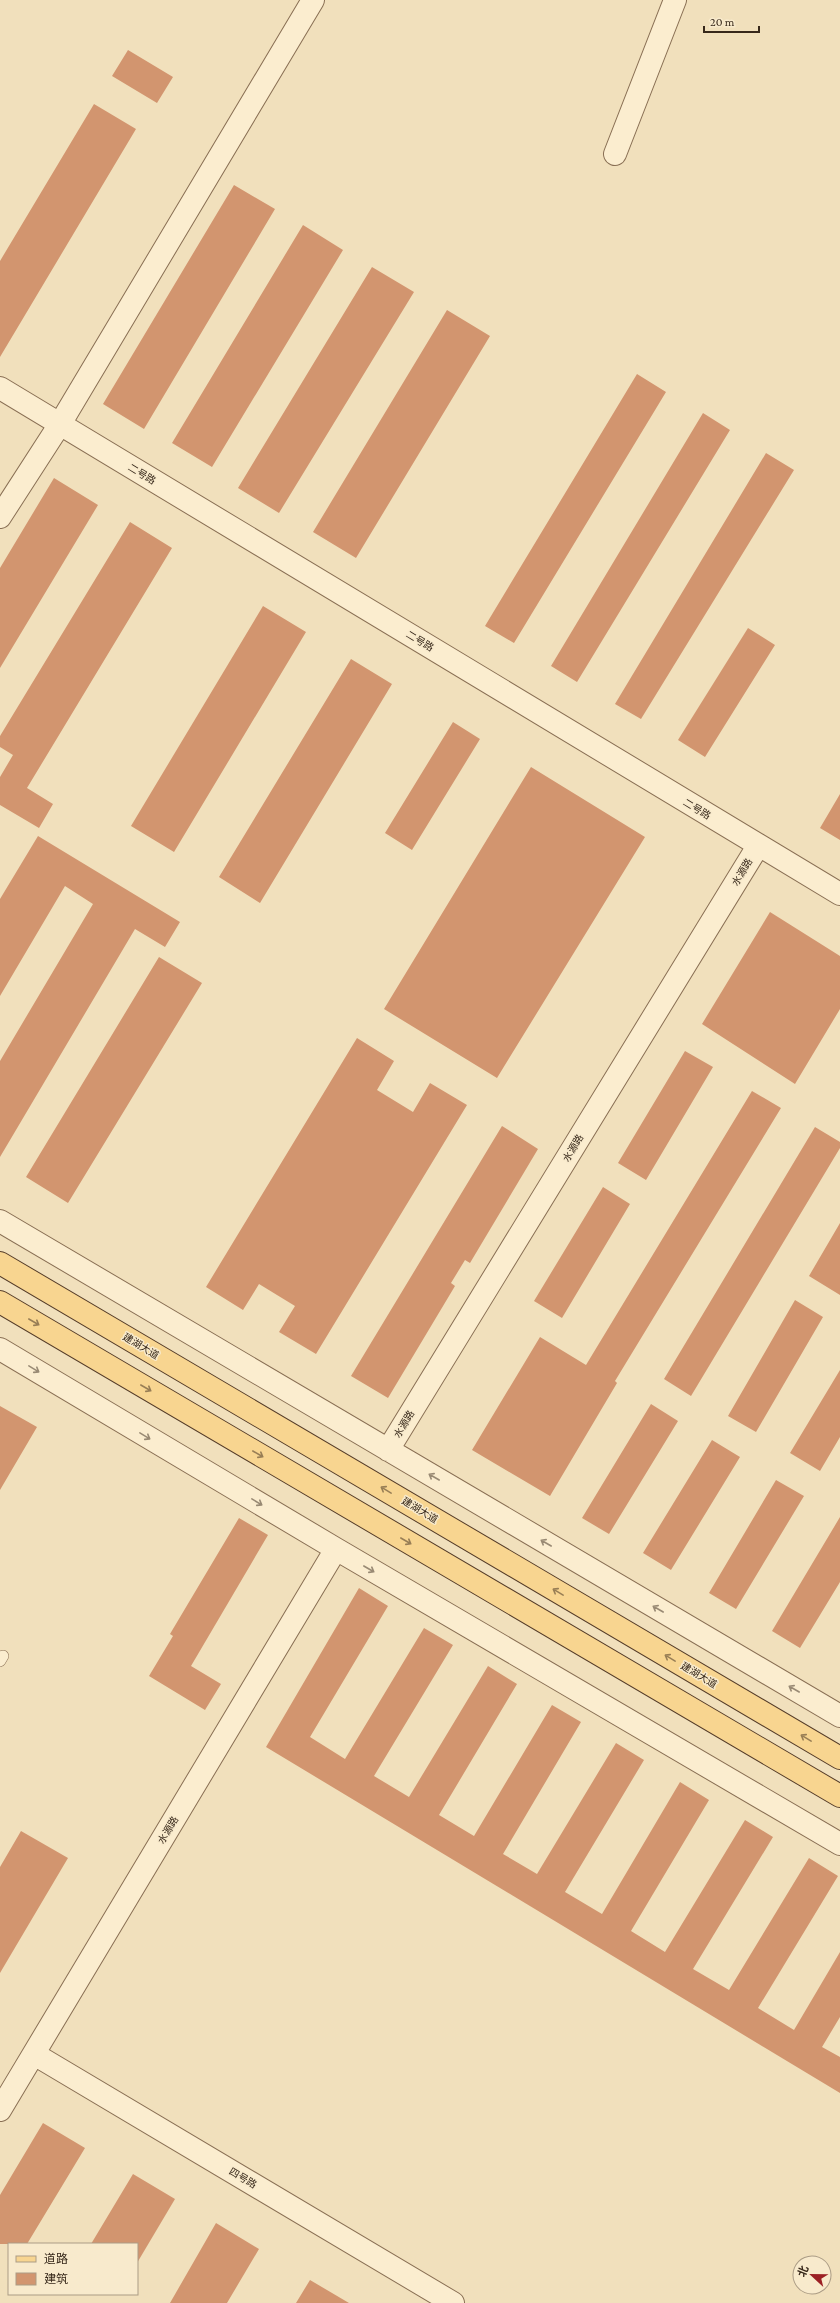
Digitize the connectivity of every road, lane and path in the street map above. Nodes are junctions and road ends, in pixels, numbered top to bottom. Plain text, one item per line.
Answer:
1 (313, 0) edge
2 (675, 0) edge
3 (615, 154) dead end
4 (0, 388) edge
5 (60, 424) junction
6 (0, 517) edge
7 (758, 846) junction
8 (840, 894) edge
9 (0, 1221) edge
10 (0, 1263) edge
11 (0, 1302) edge
12 (0, 1349) edge
13 (388, 1450) junction
14 (336, 1549) junction
15 (840, 1716) edge
16 (840, 1758) edge
17 (840, 1796) edge
18 (840, 1844) edge
19 (34, 2054) junction
20 (0, 2110) edge
21 (453, 2303) edge

1 - 5 street
2 - 3 street
4 - 5 street, 二号路
5 - 6 street
5 - 7 street, 二号路
7 - 8 street, 二号路
7 - 13 street, 水源路
9 - 13 street
16 -> 10 main road, 建湖大道
11 -> 17 main road
12 -> 14 street
15 -> 13 street
14 -> 18 street
14 - 19 street, 水源路
19 - 20 street, 水源路
19 - 21 street, 四号路

